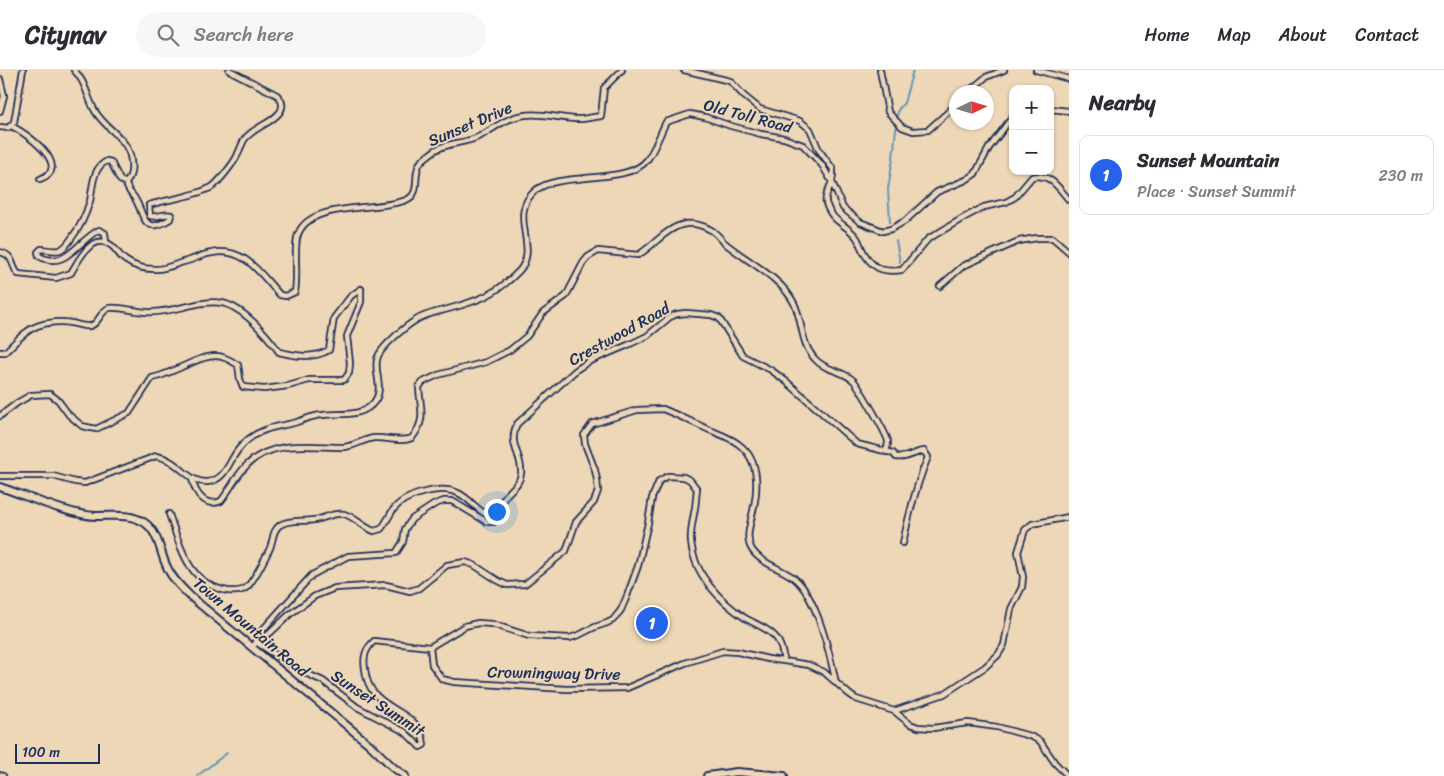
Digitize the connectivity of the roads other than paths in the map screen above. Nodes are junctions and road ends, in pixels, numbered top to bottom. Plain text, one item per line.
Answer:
1 (23, 70) edge
2 (74, 70) edge
3 (230, 70) edge
4 (622, 70) edge
5 (684, 70) edge
6 (880, 70) edge
7 (1004, 70) edge
8 (1036, 70) edge
9 (0, 79) edge
10 (1069, 79) edge
11 (976, 85) edge
12 (1054, 109) edge
13 (0, 111) edge
14 (1069, 111) edge
15 (949, 112) edge
16 (1009, 121) edge
17 (11, 126) junction
18 (0, 127) edge
19 (40, 179) dead end
20 (832, 182) junction
21 (126, 183) junction
22 (1069, 200) edge
23 (106, 242) junction
24 (0, 252) edge
25 (1069, 252) edge
26 (940, 286) dead end
27 (0, 352) edge
28 (0, 416) edge
29 (886, 452) junction
30 (0, 476) edge
31 (192, 478) junction
32 (0, 487) edge
33 (169, 514) dead end
34 (498, 517) junction
35 (1069, 517) edge
36 (903, 543) dead end
37 (254, 644) junction
38 (430, 647) junction
39 (784, 661) junction
40 (836, 683) junction
41 (894, 711) junction
42 (405, 776) edge
43 (707, 776) edge
44 (784, 776) edge
45 (1068, 776) edge

1 - 17 street
2 - 21 street
3 - 21 street
4 - 23 street, Sunset Drive
5 - 20 street
6 - 15 street
7 - 11 street
8 - 10 street
9 - 13 street
12 - 14 street
16 - 20 street, Old Toll Road
17 - 18 street
17 - 19 street
20 - 22 street
20 - 31 street, Old Toll Road
21 - 23 street
23 - 24 street
25 - 26 street
27 - 28 street
29 - 31 street
29 - 34 street, Crestwood Road
29 - 36 street, Crestwood Road
30 - 31 street
32 - 37 main road, Town Mountain Road
33 - 34 street
34 - 37 street
35 - 41 street
37 - 38 street, Sunset Summit
37 - 40 street
37 - 42 main road, Town Mountain Road
38 - 39 street, Crowningway Drive
38 - 39 street
39 - 40 street
40 - 41 street
41 - 45 street
43 - 44 main road

